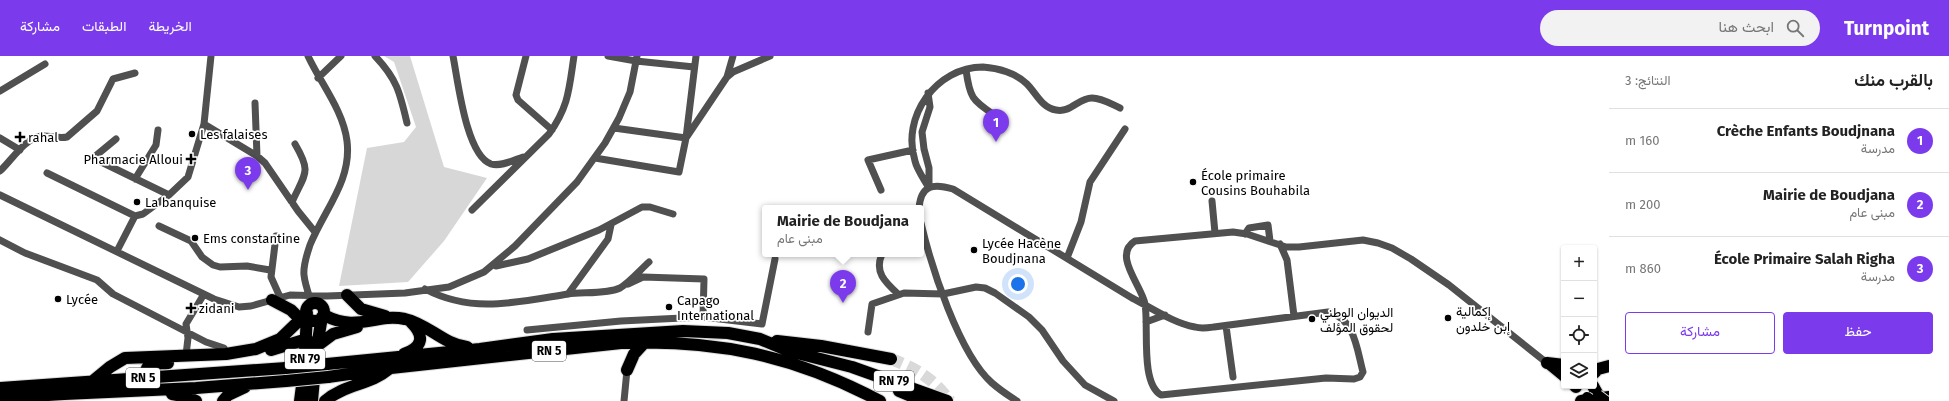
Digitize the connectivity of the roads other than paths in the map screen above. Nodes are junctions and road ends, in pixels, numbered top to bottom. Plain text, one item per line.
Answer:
1 (211, 56) edge
2 (308, 56) edge
3 (341, 56) edge
4 (376, 56) edge
5 (453, 56) edge
6 (526, 56) edge
7 (574, 56) edge
8 (608, 56) edge
9 (696, 56) edge
10 (733, 56) edge
11 (770, 56) edge
12 (637, 59) edge
13 (45, 64) dead end
14 (694, 67) junction
15 (966, 70) junction
16 (135, 73) dead end
17 (727, 77) junction
18 (318, 78) junction
19 (0, 91) edge
20 (928, 93) junction
21 (254, 103) dead end
22 (1120, 108) dead end
23 (997, 117) dead end
24 (407, 123) dead end
25 (204, 124) junction
26 (614, 128) junction
27 (1125, 129) dead end
28 (158, 130) dead end
29 (552, 130) junction
30 (0, 138) edge
31 (686, 138) junction
32 (116, 139) dead end
33 (295, 144) dead end
34 (20, 150) junction
35 (912, 150) junction
36 (527, 155) junction
37 (257, 156) junction
38 (595, 158) junction
39 (0, 171) edge
40 (48, 173) dead end
41 (136, 179) junction
42 (929, 188) junction
43 (881, 190) dead end
44 (0, 195) edge
45 (169, 195) junction
46 (1212, 201) dead end
47 (292, 202) junction
48 (920, 205) edge
49 (472, 210) dead end
50 (673, 214) dead end
51 (135, 216) junction
52 (611, 225) junction
53 (159, 226) dead end
54 (315, 232) junction
55 (924, 233) edge
56 (1215, 233) junction
57 (1245, 234) junction
58 (276, 236) dead end
59 (0, 240) edge
60 (1270, 241) junction
61 (1280, 244) junction
62 (1298, 248) junction
63 (116, 251) junction
64 (880, 257) edge
65 (1067, 258) junction
66 (775, 259) dead end
67 (1287, 260) junction
68 (649, 262) dead end
69 (493, 266) junction
70 (270, 270) junction
71 (620, 288) junction
72 (425, 289) junction
73 (204, 294) junction
74 (568, 294) junction
75 (898, 294) junction
76 (943, 294) junction
77 (347, 295) junction
78 (276, 298) junction
79 (1145, 305) junction
80 (307, 309) junction
81 (1165, 315) junction
82 (323, 316) junction
83 (1294, 316) junction
84 (703, 317) junction
85 (663, 318) junction
86 (392, 319) junction
87 (410, 321) junction
88 (367, 322) junction
89 (1146, 322) junction
90 (1226, 326) junction
91 (527, 330) dead end
92 (187, 332) junction
93 (663, 332) junction
94 (868, 332) dead end
95 (760, 339) junction
96 (312, 342) junction
97 (645, 342) junction
98 (621, 343) junction
99 (224, 348) dead end
100 (480, 349) junction
101 (186, 355) junction
102 (771, 356) junction
103 (891, 359) tunnel mouth
104 (1609, 361) edge
105 (392, 363) junction
106 (1547, 363) junction
107 (1597, 363) edge
108 (1561, 365) edge
109 (1609, 366) edge
110 (838, 367) junction
111 (627, 370) junction
112 (1597, 370) edge
113 (1561, 371) edge
114 (1561, 375) edge
115 (146, 377) junction
116 (1233, 377) junction
117 (93, 382) junction
118 (253, 383) junction
119 (1243, 387) junction
120 (0, 388) edge
121 (1224, 389) junction
122 (1582, 389) edge
123 (156, 390) junction
124 (61, 397) edge
125 (1595, 397) edge
126 (0, 398) edge
127 (196, 401) edge
128 (223, 401) edge
129 (300, 401) edge
130 (312, 401) edge
131 (325, 401) edge
132 (624, 401) edge
133 (880, 401) edge
134 (923, 401) edge
135 (947, 401) edge
136 (1017, 401) edge
137 (1114, 401) edge

1 - 25 street
2 - 18 street
3 - 18 street
4 - 24 street
5 - 36 street
6 - 29 street
7 - 29 street
8 - 12 street
9 - 14 street
10 - 17 street
11 - 17 street
12 - 14 street
12 - 26 street
13 - 19 street
14 - 31 street
15 - 20 street
15 - 22 street
15 - 23 street
16 - 34 street
17 - 31 street
18 - 54 street
20 - 35 street
20 - 42 street
21 - 37 street
25 - 37 street
25 - 45 street
26 - 31 street
26 - 38 street
27 - 65 street
28 - 41 street
29 - 36 street
30 - 34 street
31 - 38 street
32 - 41 street
33 - 47 street
34 - 39 street
35 - 42 street
35 - 43 street
36 - 49 street
37 - 47 street
38 - 69 street
40 - 51 street
41 - 45 street
42 - 48 street
42 - 65 street
44 - 63 street
45 - 51 street
46 - 56 street
47 - 54 street
50 - 52 street
51 - 63 street
52 - 69 street
52 - 74 street
53 - 70 street
54 - 80 street
55 - 76 street
56 - 57 street
56 - 79 street
57 - 60 street
57 - 60 street
58 - 70 street
59 - 92 street
60 - 61 street
61 - 62 street
61 - 67 street
62 - 67 street
62 - 106 street
63 - 73 street
64 - 75 street
65 - 79 street
66 - 84 street
67 - 83 street
68 - 71 street
69 - 72 street
70 - 78 street
71 - 74 street
71 - 84 street
72 - 74 street
72 - 77 street
73 - 78 street
73 - 92 street
75 - 76 street
75 - 94 street
76 - 136 street
76 - 137 street
77 - 80 street
77 - 86 highway
78 - 80 street
78 - 80 highway
79 - 81 street
79 - 89 street
80 - 82 highway
80 - 96 highway, RN 79
80 - 101 highway
81 - 89 street
81 - 90 street
82 - 88 highway
82 - 96 highway, RN 79
83 - 90 street
83 - 119 street
84 - 85 street
85 - 91 street
85 - 93 street
86 - 87 highway
86 - 88 highway
87 - 100 highway
87 - 105 highway
88 - 96 highway
89 - 121 street
90 - 116 street
92 - 99 street
92 - 101 street
93 - 95 highway, RN 5
93 - 100 highway, RN 5
95 - 103 highway, RN 5
95 - 110 highway, RN 79
96 - 115 highway
96 - 129 highway, RN 79
96 - 130 highway, RN 79
97 - 98 highway, RN 5
97 - 102 highway, RN 5
97 - 111 highway
98 - 105 highway, RN 5
98 - 111 highway
100 - 105 highway, RN 5
101 - 117 highway
102 - 110 highway, RN 79
102 - 133 highway, RN 5
104 - 107 highway
105 - 115 highway, RN 5, bridge
105 - 118 highway, RN 5, bridge
105 - 131 highway
106 - 108 highway
106 - 113 main road
106 - 114 main road
109 - 112 highway
110 - 134 highway, RN 79
110 - 135 highway, RN 79
111 - 132 street
115 - 117 highway, RN 5
116 - 119 street
116 - 121 street
117 - 120 highway, RN 5
118 - 123 highway, RN 5
118 - 128 highway
119 - 121 street
122 - 125 main road
123 - 124 highway, RN 5
123 - 127 highway
124 - 126 highway, RN 5

